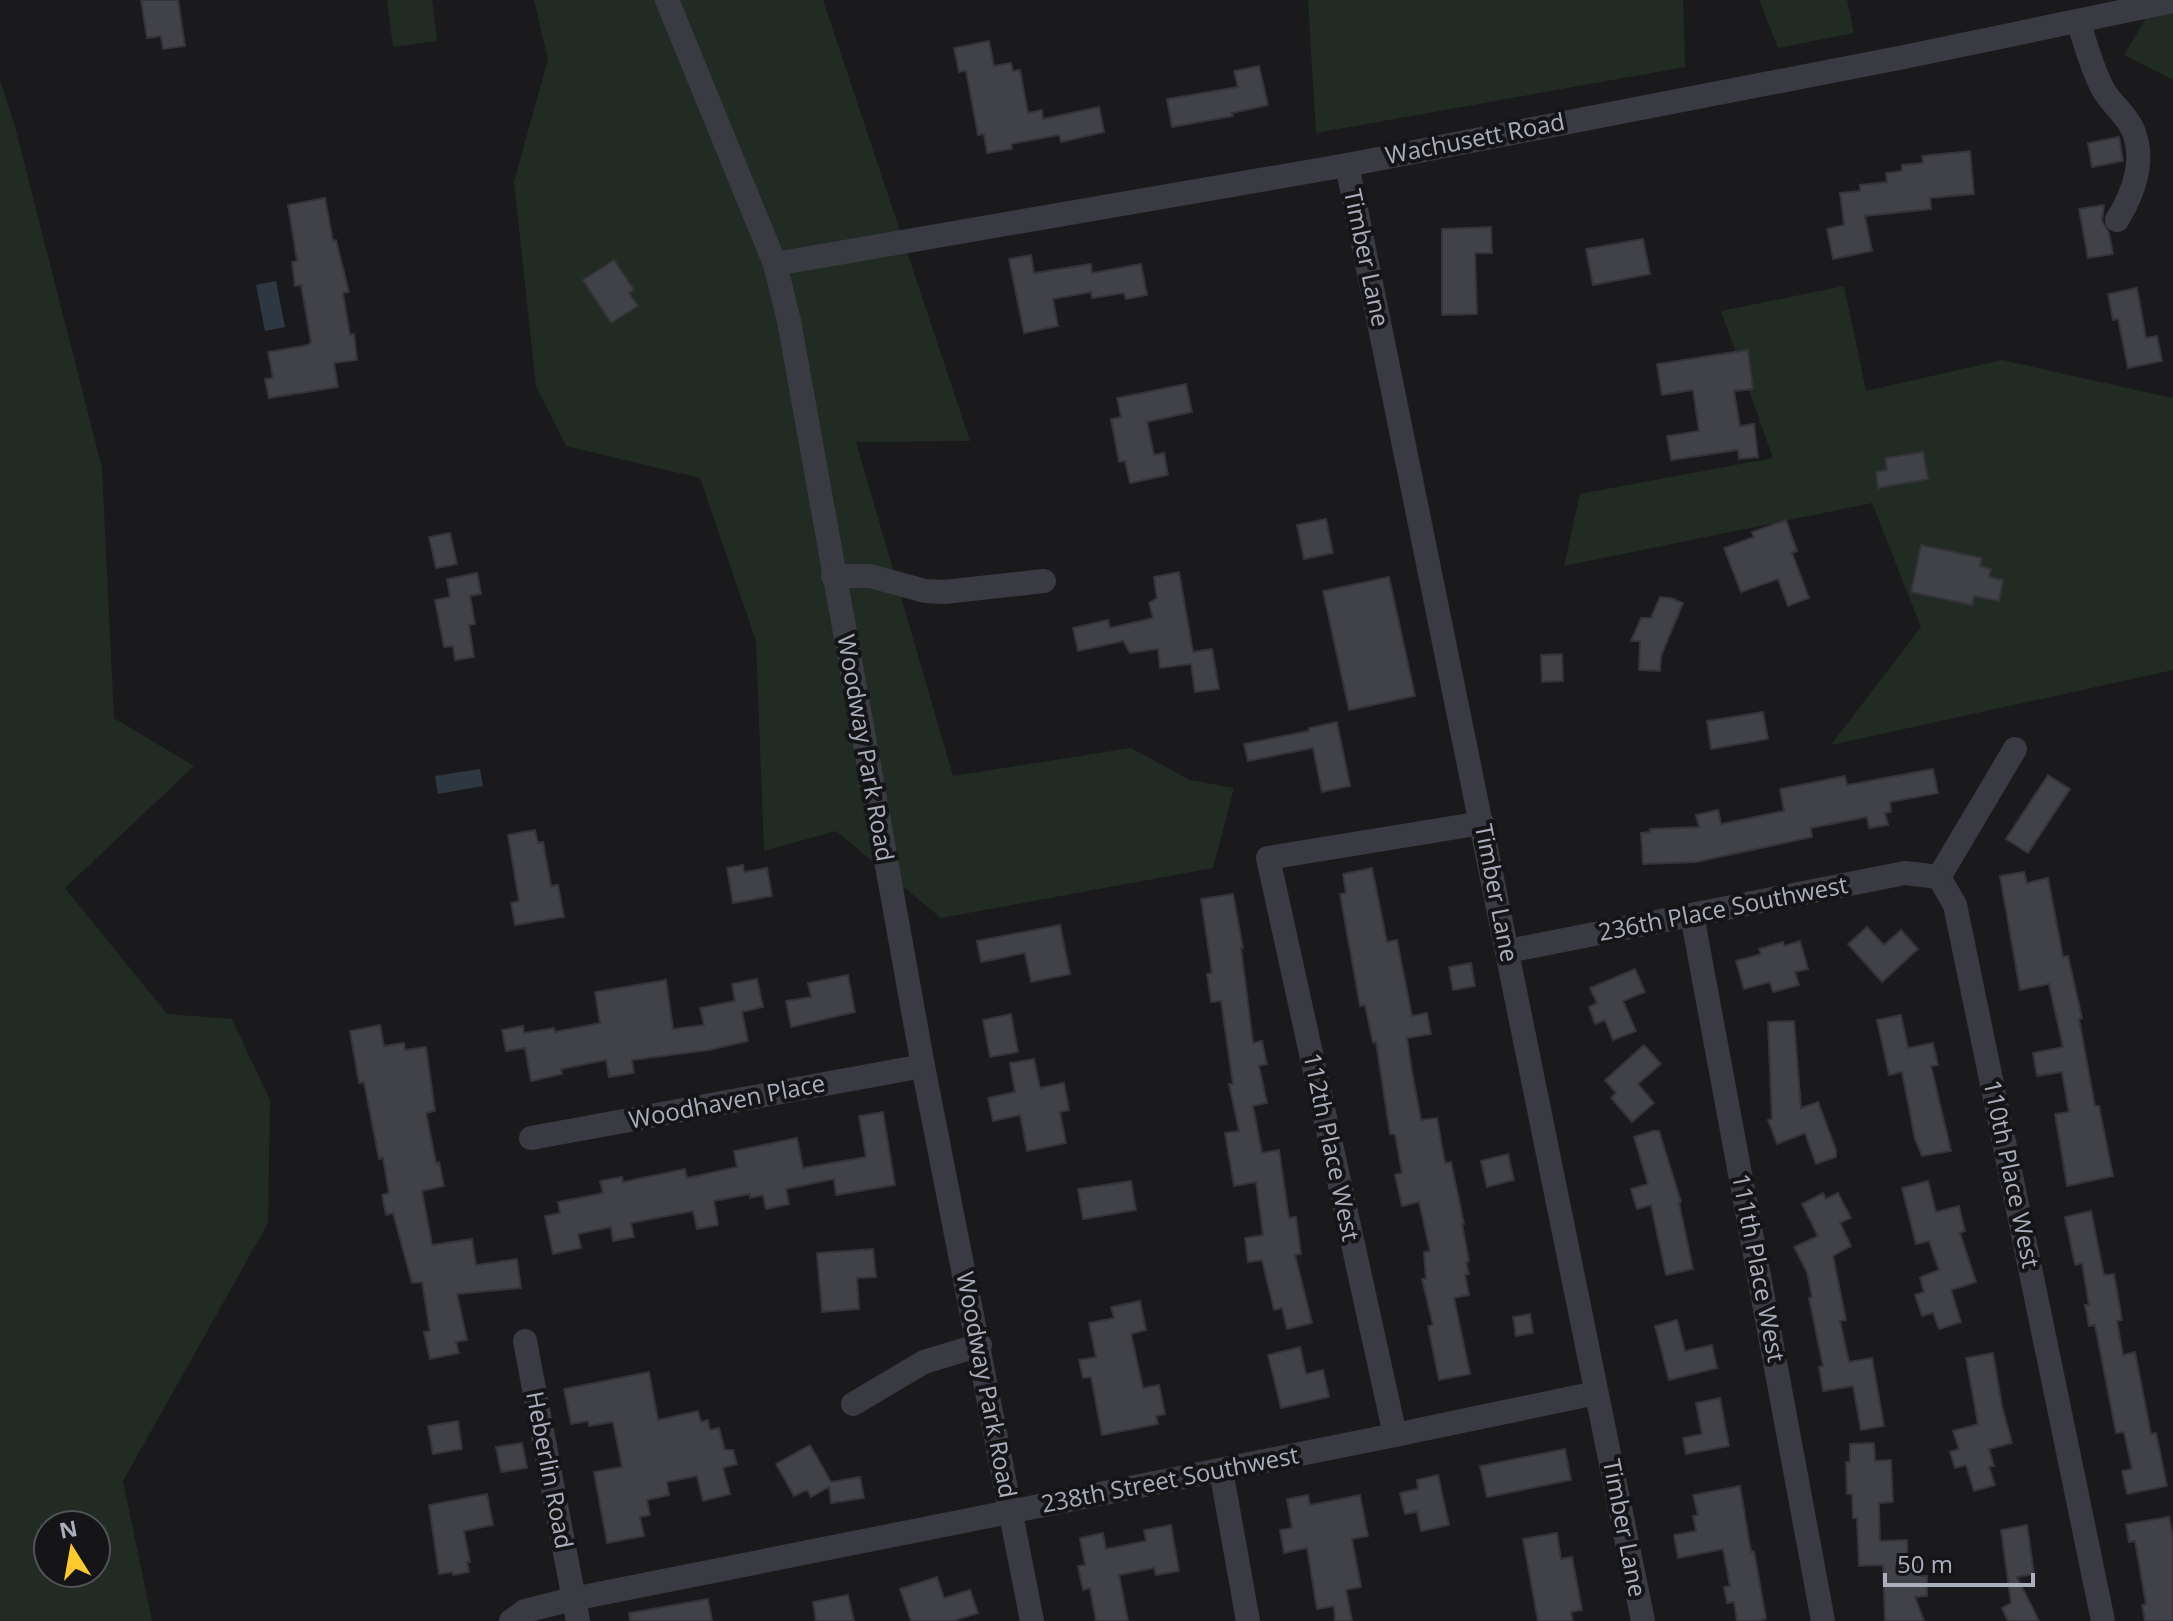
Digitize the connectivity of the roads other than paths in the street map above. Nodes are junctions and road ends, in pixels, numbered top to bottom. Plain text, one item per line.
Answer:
1 (667, 0) edge
2 (2173, 1) edge
3 (2078, 21) junction
4 (1347, 165) junction
5 (2117, 220) dead end
6 (775, 264) junction
7 (833, 576) junction
8 (1044, 581) dead end
9 (2015, 749) dead end
10 (1482, 823) junction
11 (1939, 877) junction
12 (1692, 915) junction
13 (1508, 951) junction
14 (923, 1066) junction
15 (531, 1138) dead end
16 (525, 1341) dead end
17 (980, 1345) junction
18 (1596, 1393) junction
19 (853, 1404) dead end
20 (1395, 1435) junction
21 (1221, 1470) junction
22 (1010, 1512) junction
23 (576, 1610) edge
24 (511, 1621) edge
25 (1032, 1621) edge
26 (1248, 1621) edge
27 (1643, 1621) edge
28 (1823, 1621) edge
29 (2103, 1621) edge

1 - 6 street, Woodway Park Road
2 - 3 street, Wachusett Road
3 - 4 street, Wachusett Road
3 - 5 street
4 - 6 street, Wachusett Road
4 - 10 street, Timber Lane
6 - 7 street, Woodway Park Road
7 - 8 street
7 - 14 street, Woodway Park Road
9 - 11 street
10 - 13 street, Timber Lane
10 - 20 street, 112th Place West
11 - 12 street, 236th Place Southwest
11 - 29 street, 110th Place West
12 - 13 street, 236th Place Southwest
12 - 28 street, 111th Place West
13 - 18 street, Timber Lane
14 - 15 street, Woodhaven Place
14 - 17 street, Woodway Park Road
16 - 23 street, Heberlin Road
17 - 19 street
17 - 22 street, Woodway Park Road
18 - 20 street, 238th Street Southwest
18 - 27 street, Timber Lane
20 - 21 street, 238th Street Southwest
21 - 22 street, 238th Street Southwest
21 - 26 street
22 - 23 street, 238th Street Southwest
22 - 25 street, Woodway Park Road
23 - 24 street, 238th Street Southwest

